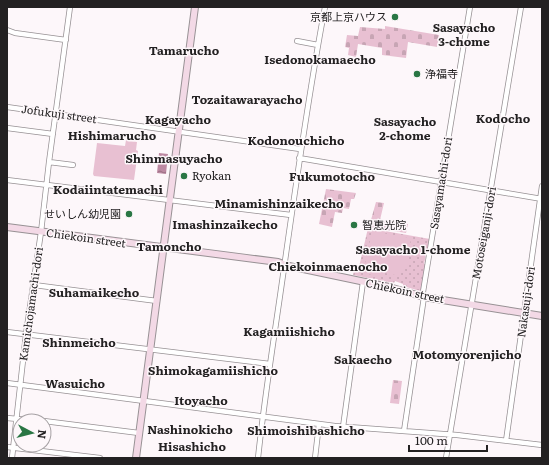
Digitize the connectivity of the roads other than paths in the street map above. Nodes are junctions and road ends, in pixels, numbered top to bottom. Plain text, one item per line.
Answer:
1 (70, 7) edge
2 (195, 7) edge
3 (325, 7) edge
4 (470, 7) edge
5 (521, 7) edge
6 (7, 30) edge
7 (66, 40) junction
8 (297, 41) dead end
9 (318, 45) junction
10 (7, 107) edge
11 (55, 114) junction
12 (7, 128) edge
13 (179, 131) junction
14 (53, 134) junction
15 (300, 149) junction
16 (299, 158) junction
17 (49, 162) junction
18 (73, 165) dead end
19 (7, 180) edge
20 (442, 181) junction
21 (46, 185) junction
22 (542, 186) edge
23 (491, 190) junction
24 (541, 199) edge
25 (169, 200) junction
26 (291, 214) junction
27 (7, 227) edge
28 (41, 232) junction
29 (163, 248) junction
30 (284, 264) junction
31 (363, 282) junction
32 (34, 285) junction
33 (424, 297) junction
34 (157, 301) junction
35 (471, 304) junction
36 (524, 313) junction
37 (542, 316) edge
38 (7, 332) edge
39 (26, 334) junction
40 (150, 350) junction
41 (270, 364) junction
42 (7, 383) edge
43 (21, 385) junction
44 (144, 402) junction
45 (17, 413) edge
46 (263, 417) junction
47 (52, 422) edge
48 (319, 424) junction
49 (343, 427) junction
50 (404, 431) junction
51 (139, 433) junction
52 (450, 436) junction
53 (506, 441) junction
54 (542, 445) edge
55 (52, 452) edge
56 (100, 458) edge
57 (136, 458) edge
58 (258, 458) edge
59 (315, 458) edge
60 (446, 458) edge

1 - 7 street, Kamichojamachi-dori
2 - 13 street
3 - 9 street
4 - 20 street, Sasayamachi-dori
5 - 23 street, Motoseiganji-dori
6 - 7 street
7 - 11 street, Kamichojamachi-dori
8 - 9 street
9 - 15 street
10 - 11 street, Jofukuji street
11 - 13 street, Jofukuji street
11 - 14 street, Kamichojamachi-dori
12 - 14 street
13 - 15 street, Jofukuji street
13 - 25 street
14 - 17 street, Kamichojamachi-dori
15 - 16 street
16 - 20 street
16 - 26 street
17 - 18 street
17 - 21 street, Kamichojamachi-dori
19 - 21 street
20 - 23 street
20 - 33 street, Sasayamachi-dori
21 - 25 street
21 - 28 street, Kamichojamachi-dori
22 - 24 street, Nakasuji-dori
23 - 24 street
23 - 35 street, Motoseiganji-dori
24 - 36 street, Nakasuji-dori
25 - 26 street
25 - 29 street
26 - 30 street
27 - 28 street, Chiekoin street
28 - 29 street, Chiekoin street
28 - 32 street, Kamichojamachi-dori
29 - 30 street, Chiekoin street
29 - 34 street
30 - 31 street, Chiekoin street
30 - 41 street
31 - 33 street, Chiekoin street
31 - 49 street
32 - 34 street
32 - 39 street, Kamichojamachi-dori
33 - 35 street, Chiekoin street
33 - 50 street, Sasayamachi-dori
34 - 40 street
35 - 36 street, Chiekoin street
35 - 52 street, Motoseiganji-dori
36 - 37 street, Chiekoin street
36 - 53 street, Nakasuji-dori
38 - 39 street
39 - 40 street
39 - 43 street, Kamichojamachi-dori
40 - 41 street
40 - 44 street
41 - 46 street
42 - 43 street
43 - 44 street
43 - 45 street, Kamichojamachi-dori
44 - 46 street
44 - 51 street
46 - 48 street
46 - 58 street
47 - 51 street
48 - 49 street
48 - 59 street
49 - 50 street
50 - 52 street
51 - 57 street
52 - 53 street
52 - 60 street, Motoseiganji-dori
53 - 54 street
55 - 56 street

